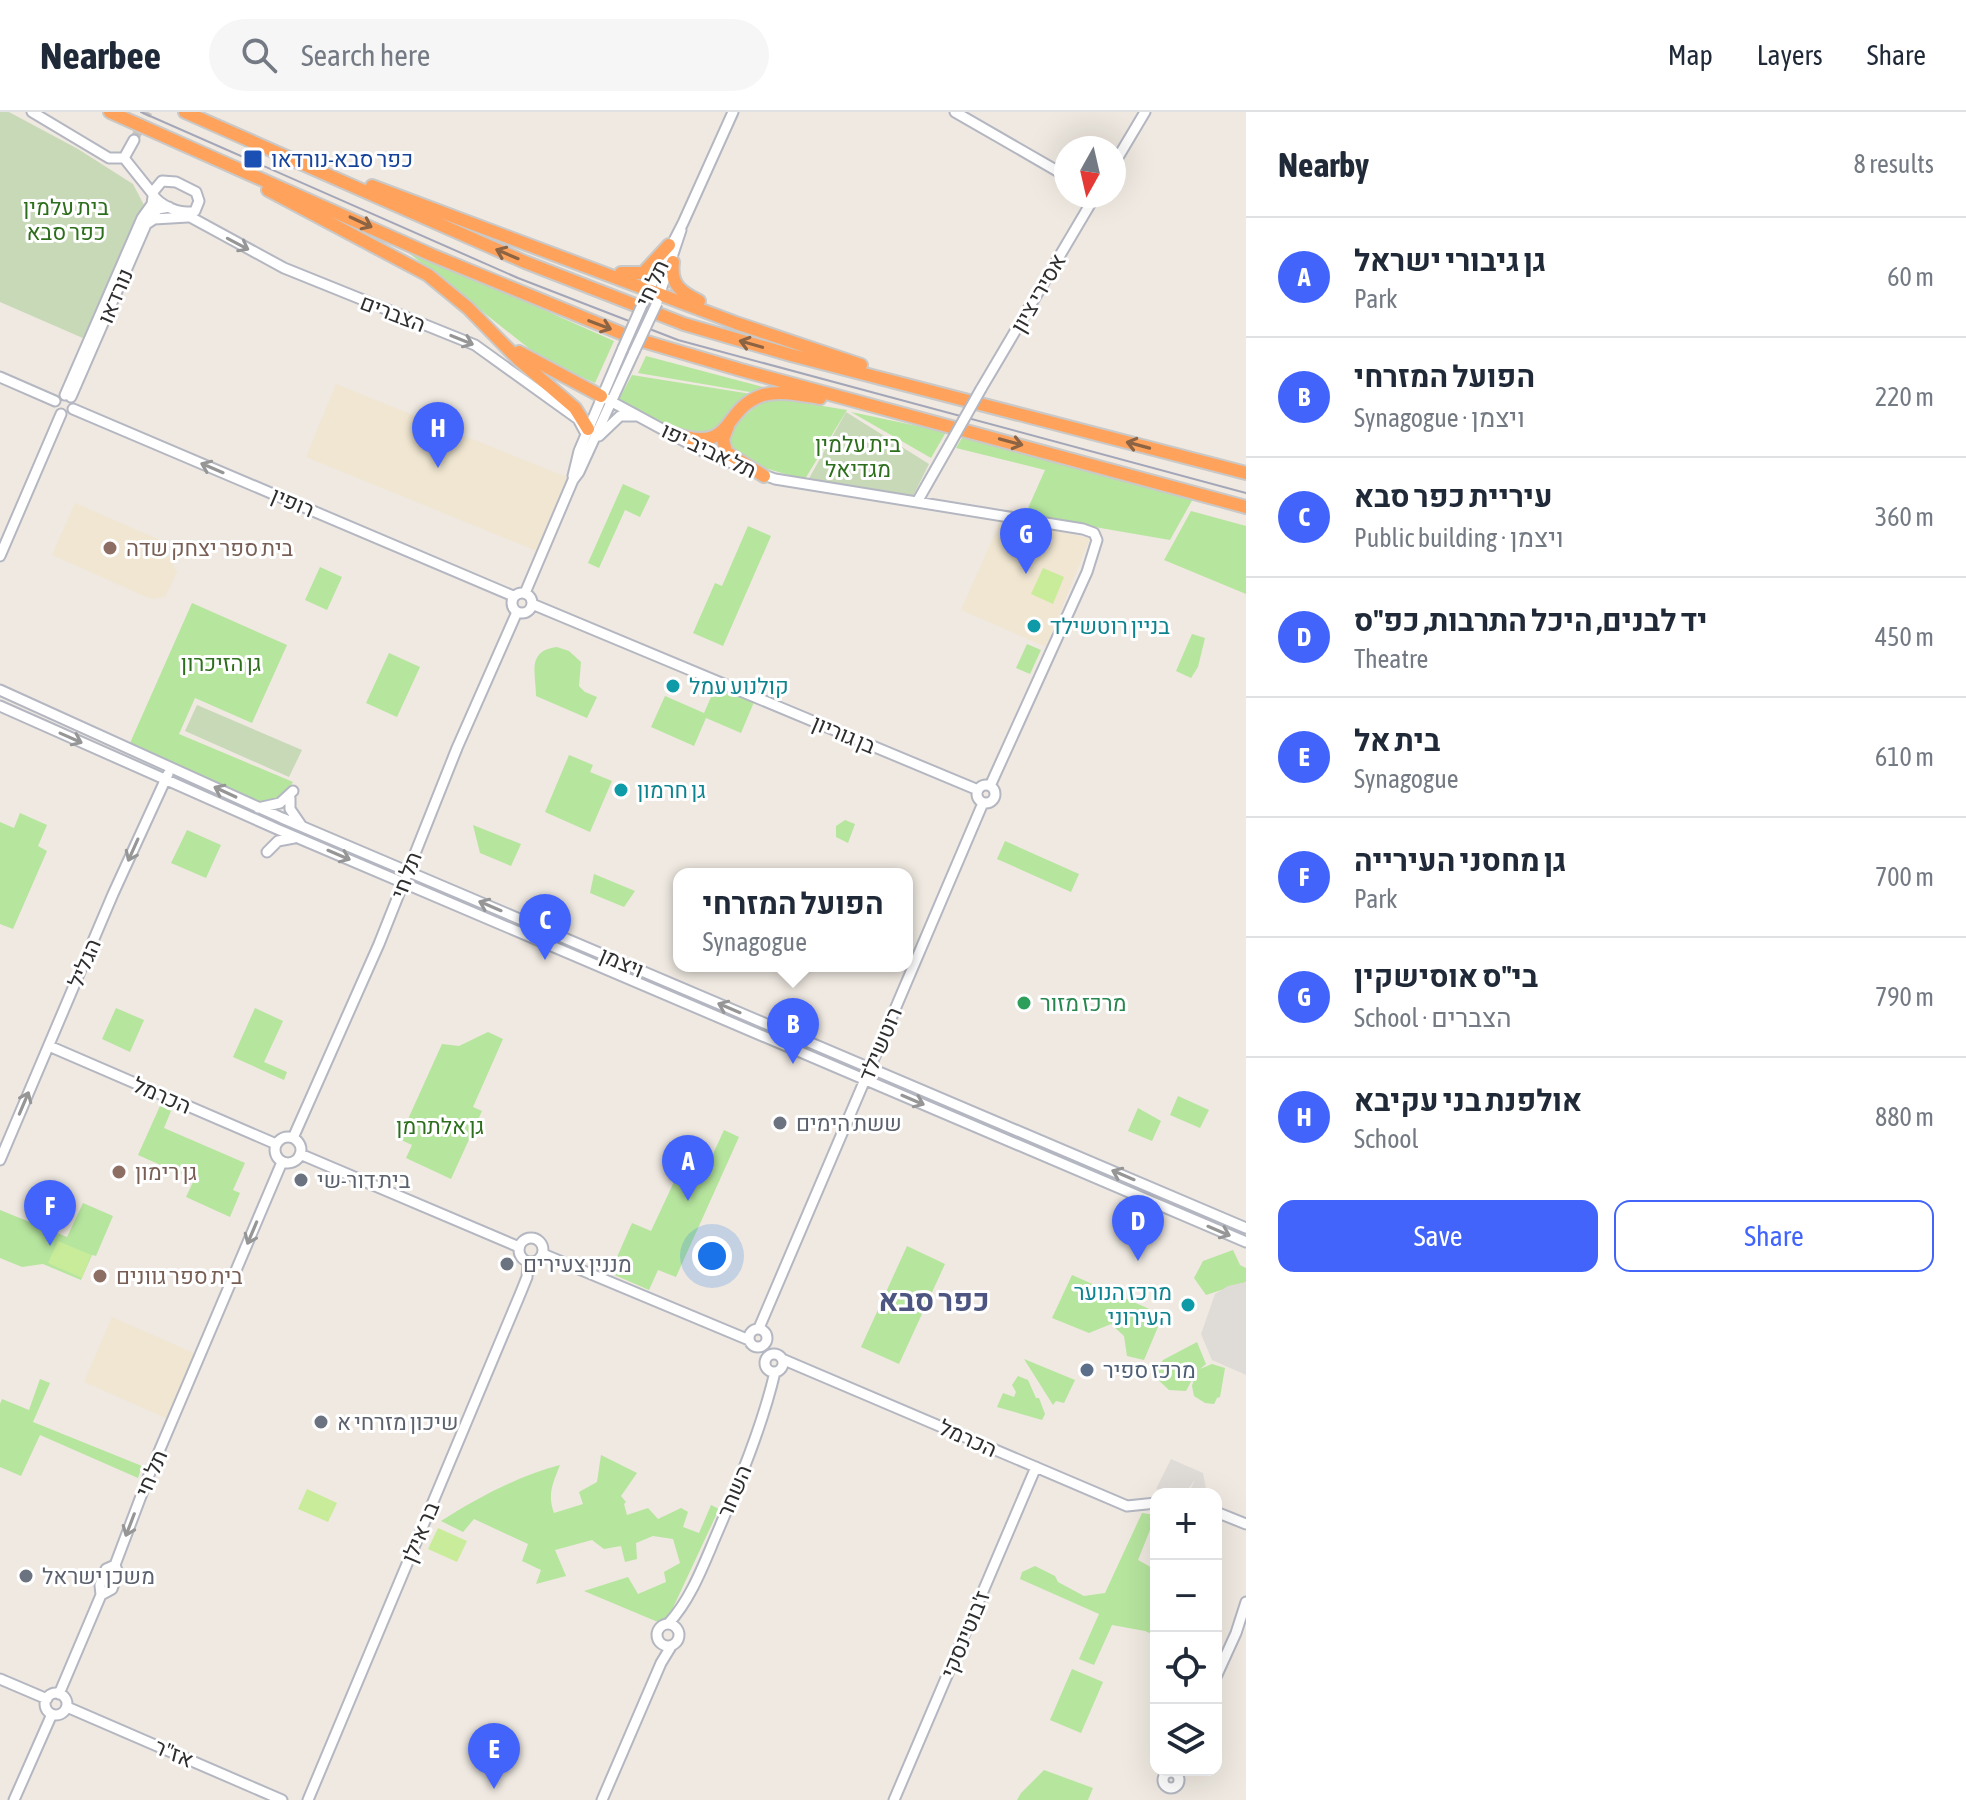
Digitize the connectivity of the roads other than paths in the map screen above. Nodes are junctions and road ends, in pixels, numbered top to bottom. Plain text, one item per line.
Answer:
1 (32, 112) edge
2 (110, 112) edge
3 (185, 112) edge
4 (733, 112) edge
5 (955, 112) edge
6 (1145, 112) edge
7 (219, 127) junction
8 (134, 140) tunnel mouth
9 (181, 143) junction
10 (1126, 144) edge
11 (124, 158) junction
12 (1054, 169) edge
13 (155, 191) junction
14 (169, 207) junction
15 (1088, 208) edge
16 (187, 215) junction
17 (683, 223) junction
18 (145, 225) junction
19 (669, 245) junction
20 (673, 262) junction
21 (601, 270) junction
22 (653, 295) junction
23 (468, 308) junction
24 (790, 342) junction
25 (0, 377) edge
26 (68, 396) junction
27 (606, 398) junction
28 (55, 401) junction
29 (982, 404) junction
30 (73, 409) junction
31 (61, 414) junction
32 (638, 417) junction
33 (730, 422) junction
34 (945, 424) junction
35 (587, 432) junction
36 (673, 434) junction
37 (591, 445) junction
38 (1246, 474) edge
39 (764, 476) junction
40 (573, 480) junction
41 (917, 502) junction
42 (1246, 508) edge
43 (0, 556) edge
44 (525, 593) junction
45 (513, 596) junction
46 (532, 604) junction
47 (517, 612) junction
48 (0, 690) edge
49 (0, 706) edge
50 (174, 769) junction
51 (165, 779) junction
52 (990, 786) junction
53 (978, 790) junction
54 (983, 803) junction
55 (258, 808) junction
56 (304, 827) junction
57 (298, 838) junction
58 (415, 850) junction
59 (267, 852) dead end
60 (388, 863) junction
61 (408, 871) junction
62 (408, 885) junction
63 (913, 967) edge
64 (911, 972) edge
65 (49, 1046) junction
66 (870, 1068) junction
67 (865, 1080) junction
68 (293, 1138) junction
69 (276, 1144) junction
70 (300, 1154) junction
71 (0, 1160) edge
72 (282, 1162) junction
73 (1246, 1228) edge
74 (1246, 1242) edge
75 (519, 1247) junction
76 (543, 1254) junction
77 (528, 1263) junction
78 (759, 1328) junction
79 (766, 1341) junction
80 (752, 1343) junction
81 (779, 1356) junction
82 (764, 1361) junction
83 (775, 1372) junction
84 (1036, 1467) junction
85 (1150, 1504) edge
86 (1222, 1514) edge
87 (1246, 1524) edge
88 (1246, 1602) edge
89 (683, 1606) junction
90 (668, 1624) junction
91 (678, 1631) junction
92 (661, 1643) junction
93 (672, 1645) junction
94 (661, 1663) junction
95 (1222, 1664) edge
96 (0, 1679) edge
97 (59, 1694) junction
98 (47, 1699) junction
99 (67, 1707) junction
100 (52, 1714) junction
101 (1177, 1776) edge
102 (14, 1800) edge
103 (282, 1800) edge
104 (308, 1800) edge
105 (602, 1800) edge
106 (894, 1800) edge
107 (1164, 1800) edge

1 - 11 street
2 - 9 highway
3 - 7 highway
4 - 17 street, תל חי
5 - 12 street
6 - 10 street
7 - 21 highway
29 -> 7 highway
8 - 11 street
9 - 23 highway
9 -> 34 highway
11 - 13 street
13 - 14 street, הצברים
13 - 16 street
13 - 26 street, נורדאו
14 - 16 street, הצברים
14 - 18 street, נורדאו
15 - 41 street, אסירי ציון, bridge
16 - 18 street
16 -> 35 street, הצברים
17 - 19 street, תל חי
17 - 20 street, תל חי
18 - 26 street, נורדאו
19 - 21 highway
19 - 22 street, תל חי
20 - 22 street, תל חי
20 - 24 highway
21 - 22 highway
22 - 24 highway
22 - 27 street, תל חי, bridge
22 - 27 street, תל חי, bridge
23 - 27 highway
23 - 35 highway
24 - 29 highway
25 - 28 street
26 - 28 street
26 - 30 street
27 - 32 street, תל אביב יפו
27 - 35 street, תל חי
27 - 37 street, תל חי
28 - 31 street
38 -> 29 highway
30 - 31 street
45 -> 30 street, רופין
31 - 43 street
32 - 36 street, תל אביב יפו
32 - 37 street
33 - 34 highway
33 - 36 highway
33 - 39 highway
34 -> 42 highway
35 - 40 street, תל חי
36 - 39 street, תל אביב יפו
37 - 40 street, תל חי
39 - 41 street, תל אביב יפו
40 - 44 street, תל חי
41 - 52 street
44 - 45 street
44 - 46 street
45 - 47 street
46 - 47 street
46 - 53 street, בן גוריון
47 - 58 street, תל חי
48 - 50 street, ויצמן
49 -> 51 street, ויצמן
50 - 51 street, הגליל
55 -> 50 street, ויצמן
51 - 57 street, ויצמן
51 -> 65 street, הגליל
52 - 53 street
52 - 54 street
53 - 54 street
54 - 63 street, רוטשילד
55 - 56 street, ויצמן
55 - 56 street
56 - 60 street, ויצמן
57 - 59 street
57 -> 62 street, ויצמן
58 - 60 street
58 - 61 street, תל חי
60 - 61 street, ויצמן
61 - 62 street, תל חי
66 -> 61 street, ויצמן
62 - 67 street, ויצמן
62 - 68 street, תל חי
64 - 66 street, רוטשילד
65 - 69 street, הכרמל
71 -> 65 street, הגליל
66 - 67 street, רוטשילד
73 -> 66 street, ויצמן
67 -> 74 street, ויצמן
67 - 78 street, רוטשילד
68 - 69 street
68 - 70 street
69 - 72 street
70 - 72 street
70 - 75 street
72 -> 97 street, תל חי
75 - 76 street
75 - 77 street
76 - 77 street
76 - 80 street
77 - 104 street, בר אילן
78 - 79 street
78 - 80 street
79 - 80 street
79 - 81 street
80 - 82 street
81 - 82 street
81 - 83 street
81 - 84 street, הכרמל
82 - 83 street
83 - 89 street, השחר
84 - 85 street, הכרמל
84 - 106 street, ז'בוטינסקי
86 - 87 street
88 - 95 street
89 - 90 street, השחר
89 - 91 street, השחר
90 - 91 street
90 - 92 street
91 - 93 street
92 - 93 street
92 - 94 street
93 - 94 street
94 - 105 street
96 - 98 street
97 - 98 street
97 - 99 street
98 - 100 street
99 - 100 street
99 - 103 street, אז"ר
100 - 102 street
101 - 107 street

